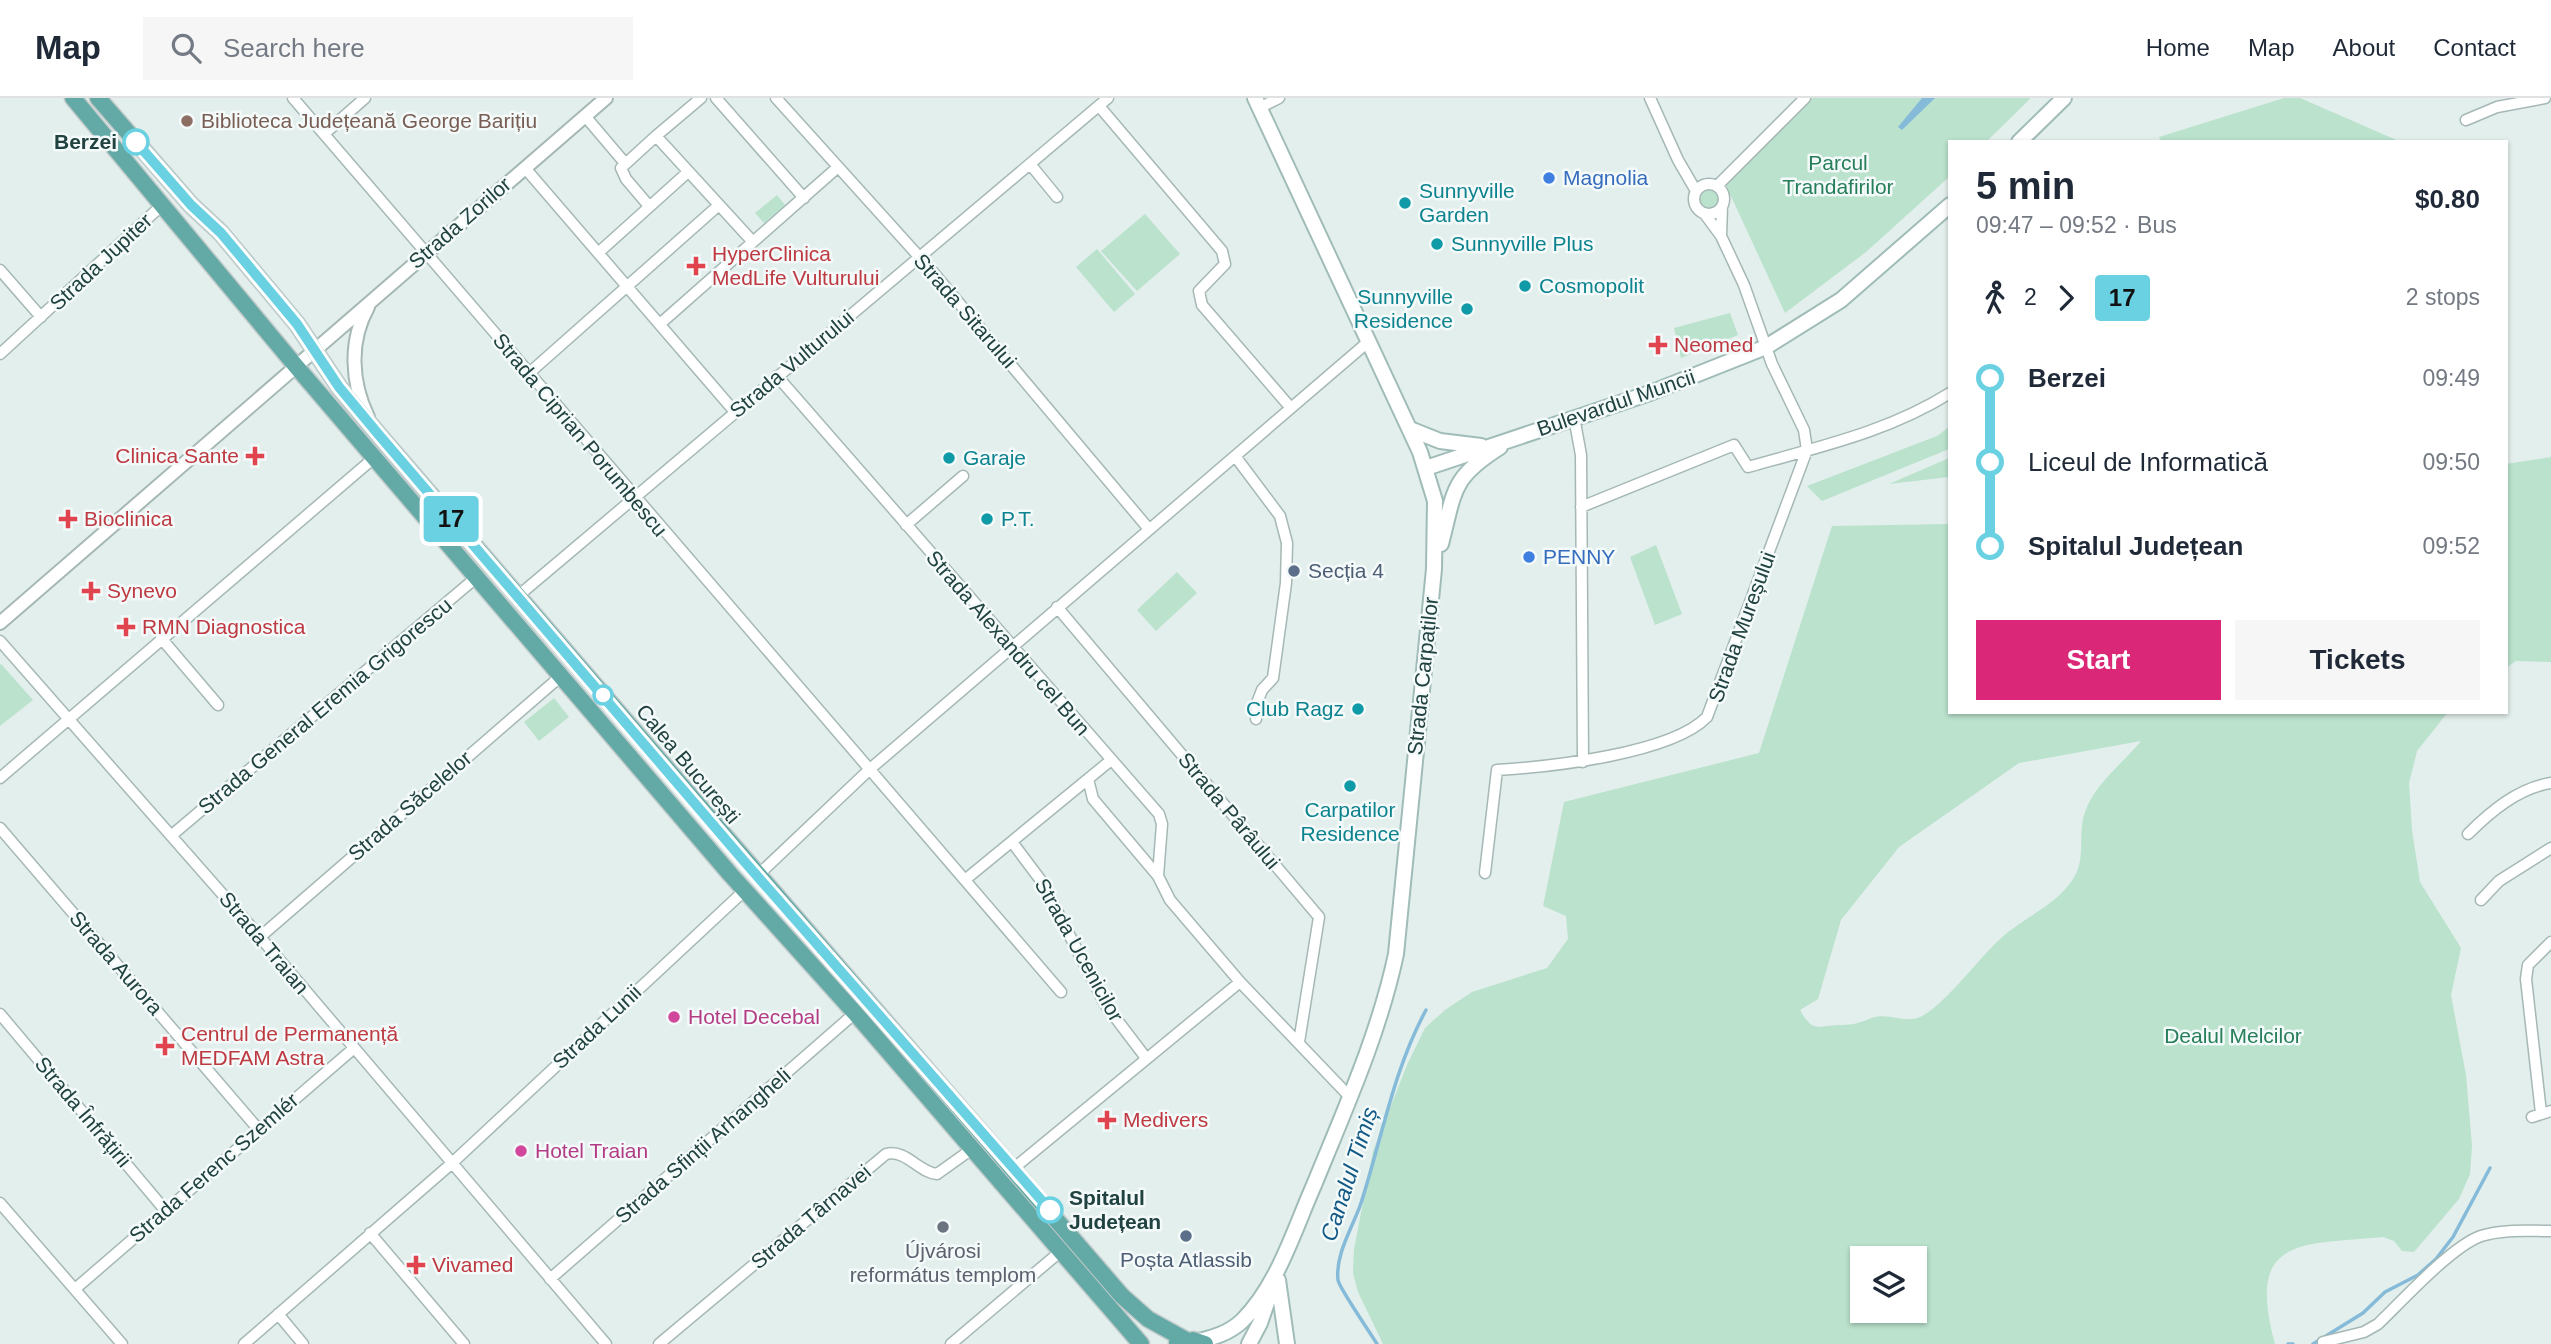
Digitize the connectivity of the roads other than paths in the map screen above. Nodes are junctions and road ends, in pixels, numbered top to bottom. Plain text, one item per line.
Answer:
1 (73, 98) edge
2 (293, 98) edge
3 (365, 98) edge
4 (606, 98) edge
5 (701, 98) edge
6 (716, 98) edge
7 (776, 98) edge
8 (1108, 98) edge
9 (1279, 98) edge
10 (1650, 98) edge
11 (1805, 98) edge
12 (2064, 98) edge
13 (2545, 98) edge
14 (99, 99) edge
15 (1257, 103) edge
16 (1099, 106) junction
17 (585, 116) junction
18 (2466, 120) dead end
19 (324, 134) junction
20 (656, 136) junction
21 (2021, 140) edge
22 (624, 162) junction
23 (1030, 163) junction
24 (838, 167) junction
25 (525, 168) junction
26 (688, 172) junction
27 (1717, 186) junction
28 (1696, 191) junction
29 (1057, 197) dead end
30 (804, 198) junction
31 (649, 205) junction
32 (719, 205) junction
33 (162, 206) junction
34 (1722, 206) junction
35 (1948, 207) edge
36 (1704, 213) junction
37 (1721, 236) junction
38 (753, 242) junction
39 (425, 253) junction
40 (598, 253) junction
41 (919, 257) junction
42 (0, 270) edge
43 (628, 287) junction
44 (373, 298) junction
45 (40, 317) junction
46 (661, 323) junction
47 (1368, 342) junction
48 (1766, 347) junction
49 (314, 348) junction
50 (0, 354) edge
51 (295, 365) junction
52 (528, 374) junction
53 (777, 376) junction
54 (1948, 394) edge
55 (1290, 407) junction
56 (734, 412) junction
57 (1574, 417) junction
58 (1410, 429) junction
59 (1521, 434) junction
60 (379, 435) junction
61 (1486, 446) junction
62 (1807, 450) junction
63 (1235, 456) junction
64 (375, 457) junction
65 (1426, 468) junction
66 (963, 476) dead end
67 (633, 497) junction
68 (1581, 507) junction
69 (906, 524) junction
70 (1148, 528) junction
71 (1434, 569) junction
72 (478, 576) junction
73 (518, 596) junction
74 (1057, 607) junction
75 (0, 624) edge
76 (161, 638) junction
77 (0, 641) edge
78 (1012, 646) junction
79 (561, 676) junction
80 (218, 705) dead end
81 (69, 716) junction
82 (1256, 719) dead end
83 (1110, 761) junction
84 (1583, 762) junction
85 (870, 769) junction
86 (0, 779) edge
87 (1088, 779) junction
88 (2551, 783) edge
89 (0, 828) edge
90 (2468, 834) dead end
91 (172, 835) junction
92 (1013, 842) junction
93 (2551, 848) edge
94 (1485, 873) dead end
95 (757, 876) junction
96 (1158, 876) junction
97 (966, 879) junction
98 (744, 891) junction
99 (2481, 900) dead end
100 (260, 937) junction
101 (2551, 942) edge
102 (1240, 982) junction
103 (1061, 992) dead end
104 (855, 1013) junction
105 (0, 1014) edge
106 (1299, 1042) junction
107 (353, 1048) junction
108 (1146, 1058) junction
109 (1350, 1097) junction
110 (2542, 1114) edge
111 (259, 1130) junction
112 (972, 1149) junction
113 (451, 1164) junction
114 (1014, 1168) junction
115 (0, 1203) edge
116 (165, 1210) junction
117 (2551, 1231) edge
118 (370, 1233) junction
119 (1061, 1251) junction
120 (1277, 1270) junction
121 (550, 1279) junction
122 (75, 1289) junction
123 (278, 1314) junction
124 (1191, 1342) edge
125 (2323, 1342) dead end
126 (122, 1344) edge
127 (244, 1344) edge
128 (303, 1344) edge
129 (464, 1344) edge
130 (606, 1344) edge
131 (659, 1344) edge
132 (951, 1344) edge
133 (1141, 1344) edge
134 (1249, 1344) edge
135 (1287, 1344) edge

1 - 33 main road, Calea București
2 - 19 street, Strada Ciprian Porumbescu
3 - 19 street
4 - 17 street, Strada Zorilor
5 - 20 street
6 - 30 street
7 - 24 street, Strada Sitarului
8 - 16 street, Strada Vulturului
9 - 15 street
10 - 28 street
11 - 27 street
12 - 21 main road
13 - 18 street
14 - 49 main road, Calea București
15 - 47 main road, Strada Carpaților
16 - 23 street, Strada Vulturului
16 - 55 street
17 - 22 street
17 - 25 street, Strada Zorilor
19 - 39 street, Strada Ciprian Porumbescu
20 - 22 street
20 - 26 street
22 - 31 street
23 - 29 street
23 - 41 street, Strada Vulturului
24 - 30 street
24 - 41 street, Strada Sitarului
25 - 39 street, Strada Zorilor
25 - 40 street
26 - 31 street
26 - 32 street
27 - 28 street
27 - 34 street
28 - 36 street
30 - 38 street
31 - 40 street
32 - 38 street
32 - 43 street
33 - 45 street, Strada Jupiter
33 - 51 main road, Calea București
34 - 36 street
34 - 37 street
35 - 48 main road, Bulevardul Muncii
36 - 37 street
37 - 48 street
38 - 46 street
39 - 44 street, Strada Zorilor
39 - 52 street, Strada Ciprian Porumbescu
40 - 43 street
41 - 53 street, Strada Vulturului
41 - 70 street, Strada Sitarului
42 - 45 street, Strada Jupiter
43 - 46 street
43 - 52 street
44 - 49 street, Strada Zorilor
44 - 60 street
45 - 50 street, Strada Jupiter
46 - 56 street
47 - 55 street
47 - 58 main road, Strada Carpaților
48 - 57 main road, Bulevardul Muncii
48 - 62 street
49 - 51 street, Strada Zorilor
49 - 60 main road, Calea București
51 - 64 main road, Calea București
51 - 75 street, Strada Zorilor
52 - 67 street, Strada Ciprian Porumbescu
53 - 56 street, Strada Vulturului
53 - 69 street, Strada Alexandru cel Bun
54 - 62 street
55 - 63 street
56 - 67 street, Strada Vulturului
57 - 59 main road, Bulevardul Muncii
57 - 68 street
58 - 61 main road, Bulevardul Muncii
58 - 65 main road, Strada Carpaților
59 - 61 main road, Bulevardul Muncii
59 - 71 main road, Bulevardul Muncii
60 - 73 main road, Calea București
61 - 65 main road, Bulevardul Muncii
62 - 68 street
62 - 84 street, Strada Mureșului
63 - 70 street
63 - 82 street
64 - 72 main road, Calea București
64 - 76 street
65 - 71 main road, Strada Carpaților
66 - 69 street
67 - 73 street, Strada Vulturului
67 - 85 street, Strada Ciprian Porumbescu
68 - 84 street
69 - 78 street, Strada Alexandru cel Bun
70 - 74 street
71 - 109 main road, Strada Carpaților
72 - 79 main road, Calea București
72 - 91 street, Strada General Eremia Grigorescu
73 - 95 main road, Calea București
74 - 78 street
74 - 106 street, Strada Pârâului
76 - 80 street
76 - 81 street
77 - 81 street, Strada Traian
78 - 83 street, Strada Alexandru cel Bun
78 - 85 street
79 - 98 main road, Calea București
79 - 100 street, Strada Săcelelor
81 - 86 street
81 - 91 street, Strada Traian
83 - 87 street
83 - 96 street, Strada Alexandru cel Bun
84 - 94 street, Strada Mureșului
85 - 95 street
85 - 97 street
87 - 92 street
87 - 96 street
88 - 90 street
89 - 111 street, Strada Aurora
91 - 100 street, Strada Traian
92 - 97 street
92 - 108 street, Strada Ucenicilor
93 - 99 street
95 - 114 main road, Calea București
96 - 102 street
97 - 103 street
98 - 104 main road, Calea București
98 - 113 street, Strada Lunii
100 - 107 street, Strada Traian
101 - 110 street
102 - 106 street
102 - 108 street
104 - 112 main road, Calea București
104 - 121 street, Strada Sfinții Arhangheli
105 - 116 street, Strada Înfrățirii
106 - 109 street
107 - 111 street, Strada Ferenc Szemlér
107 - 113 street, Strada Traian
108 - 114 street
109 - 120 main road, Strada Carpaților
111 - 116 street, Strada Ferenc Szemlér
112 - 119 main road, Calea București
112 - 131 street, Strada Târnavei
113 - 118 street, Strada Lunii
113 - 121 street, Strada Traian
114 - 124 main road, Calea București
115 - 122 street
116 - 122 street, Strada Ferenc Szemlér
117 - 125 street
118 - 123 street, Strada Lunii
118 - 129 street
119 - 132 street
119 - 133 main road, Calea București
120 - 124 main road, Strada Carpaților
120 - 134 main road, Strada Carpaților
120 - 135 main road
121 - 130 street, Strada Traian
122 - 126 street
123 - 127 street, Strada Lunii
123 - 128 street

